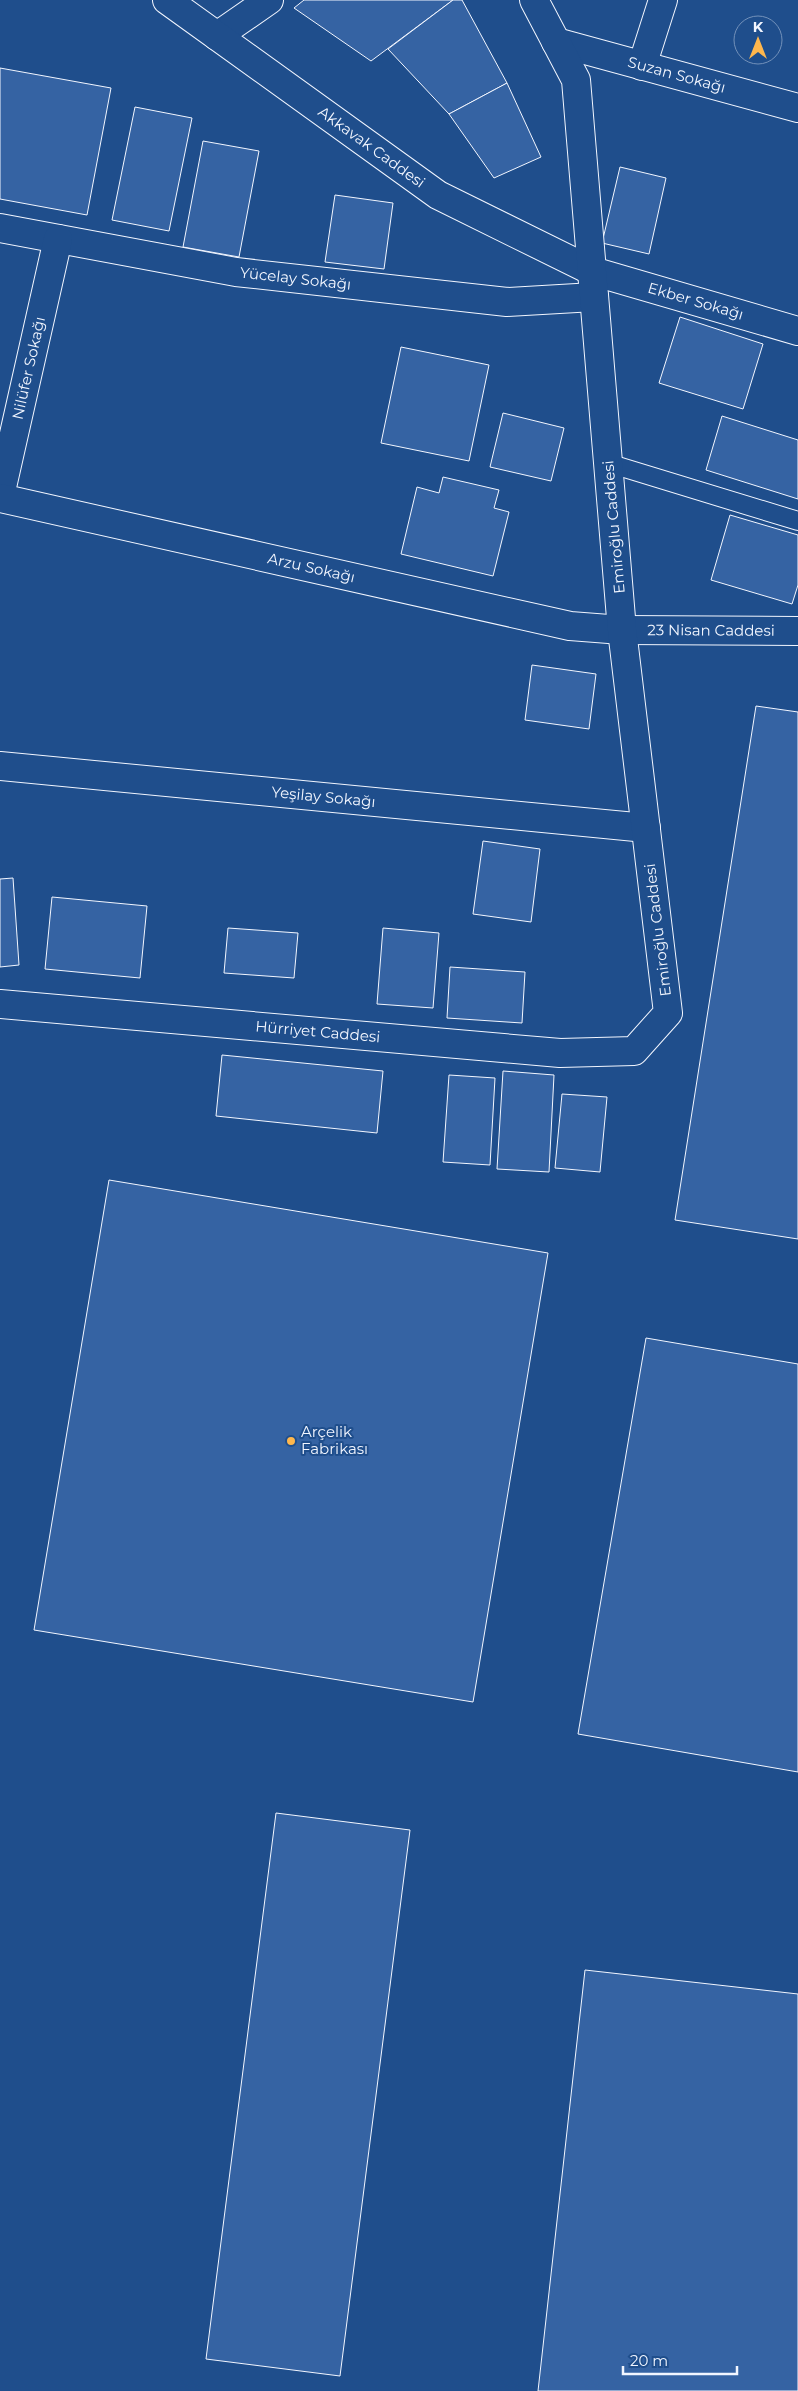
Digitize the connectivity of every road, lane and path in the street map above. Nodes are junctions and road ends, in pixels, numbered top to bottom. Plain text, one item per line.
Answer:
1 (167, 0) edge
2 (269, 0) edge
3 (534, 0) edge
4 (663, 0) edge
5 (217, 36) junction
6 (556, 42) junction
7 (642, 66) junction
8 (798, 108) edge
9 (0, 228) edge
10 (58, 239) junction
11 (593, 284) junction
12 (798, 331) edge
13 (608, 463) junction
14 (0, 497) edge
15 (798, 521) edge
16 (622, 630) junction
17 (798, 631) edge
18 (0, 766) edge
19 (646, 828) junction
20 (0, 1004) edge
21 (634, 1051) joint

1 - 5 street, Akkavak Caddesi
2 - 5 street
3 - 6 street, Emiroğlu Caddesi
4 - 7 street
5 - 11 street, Akkavak Caddesi
6 - 7 street, Suzan Sokağı
6 - 11 street, Emiroğlu Caddesi
7 - 8 street, Suzan Sokağı
9 - 10 street, Yücelay Sokağı
10 - 11 street, Yücelay Sokağı
10 - 14 street, Nilüfer Sokağı
11 - 12 street, Ekber Sokağı
11 - 13 street, Emiroğlu Caddesi
13 - 15 lane
13 - 16 street, Emiroğlu Caddesi
14 - 16 street, Arzu Sokağı
16 - 17 street, 23 Nisan Caddesi
16 - 19 street, Emiroğlu Caddesi
18 - 19 street, Yeşilay Sokağı
19 - 21 street, Emiroğlu Caddesi
20 - 21 street, Hürriyet Caddesi

